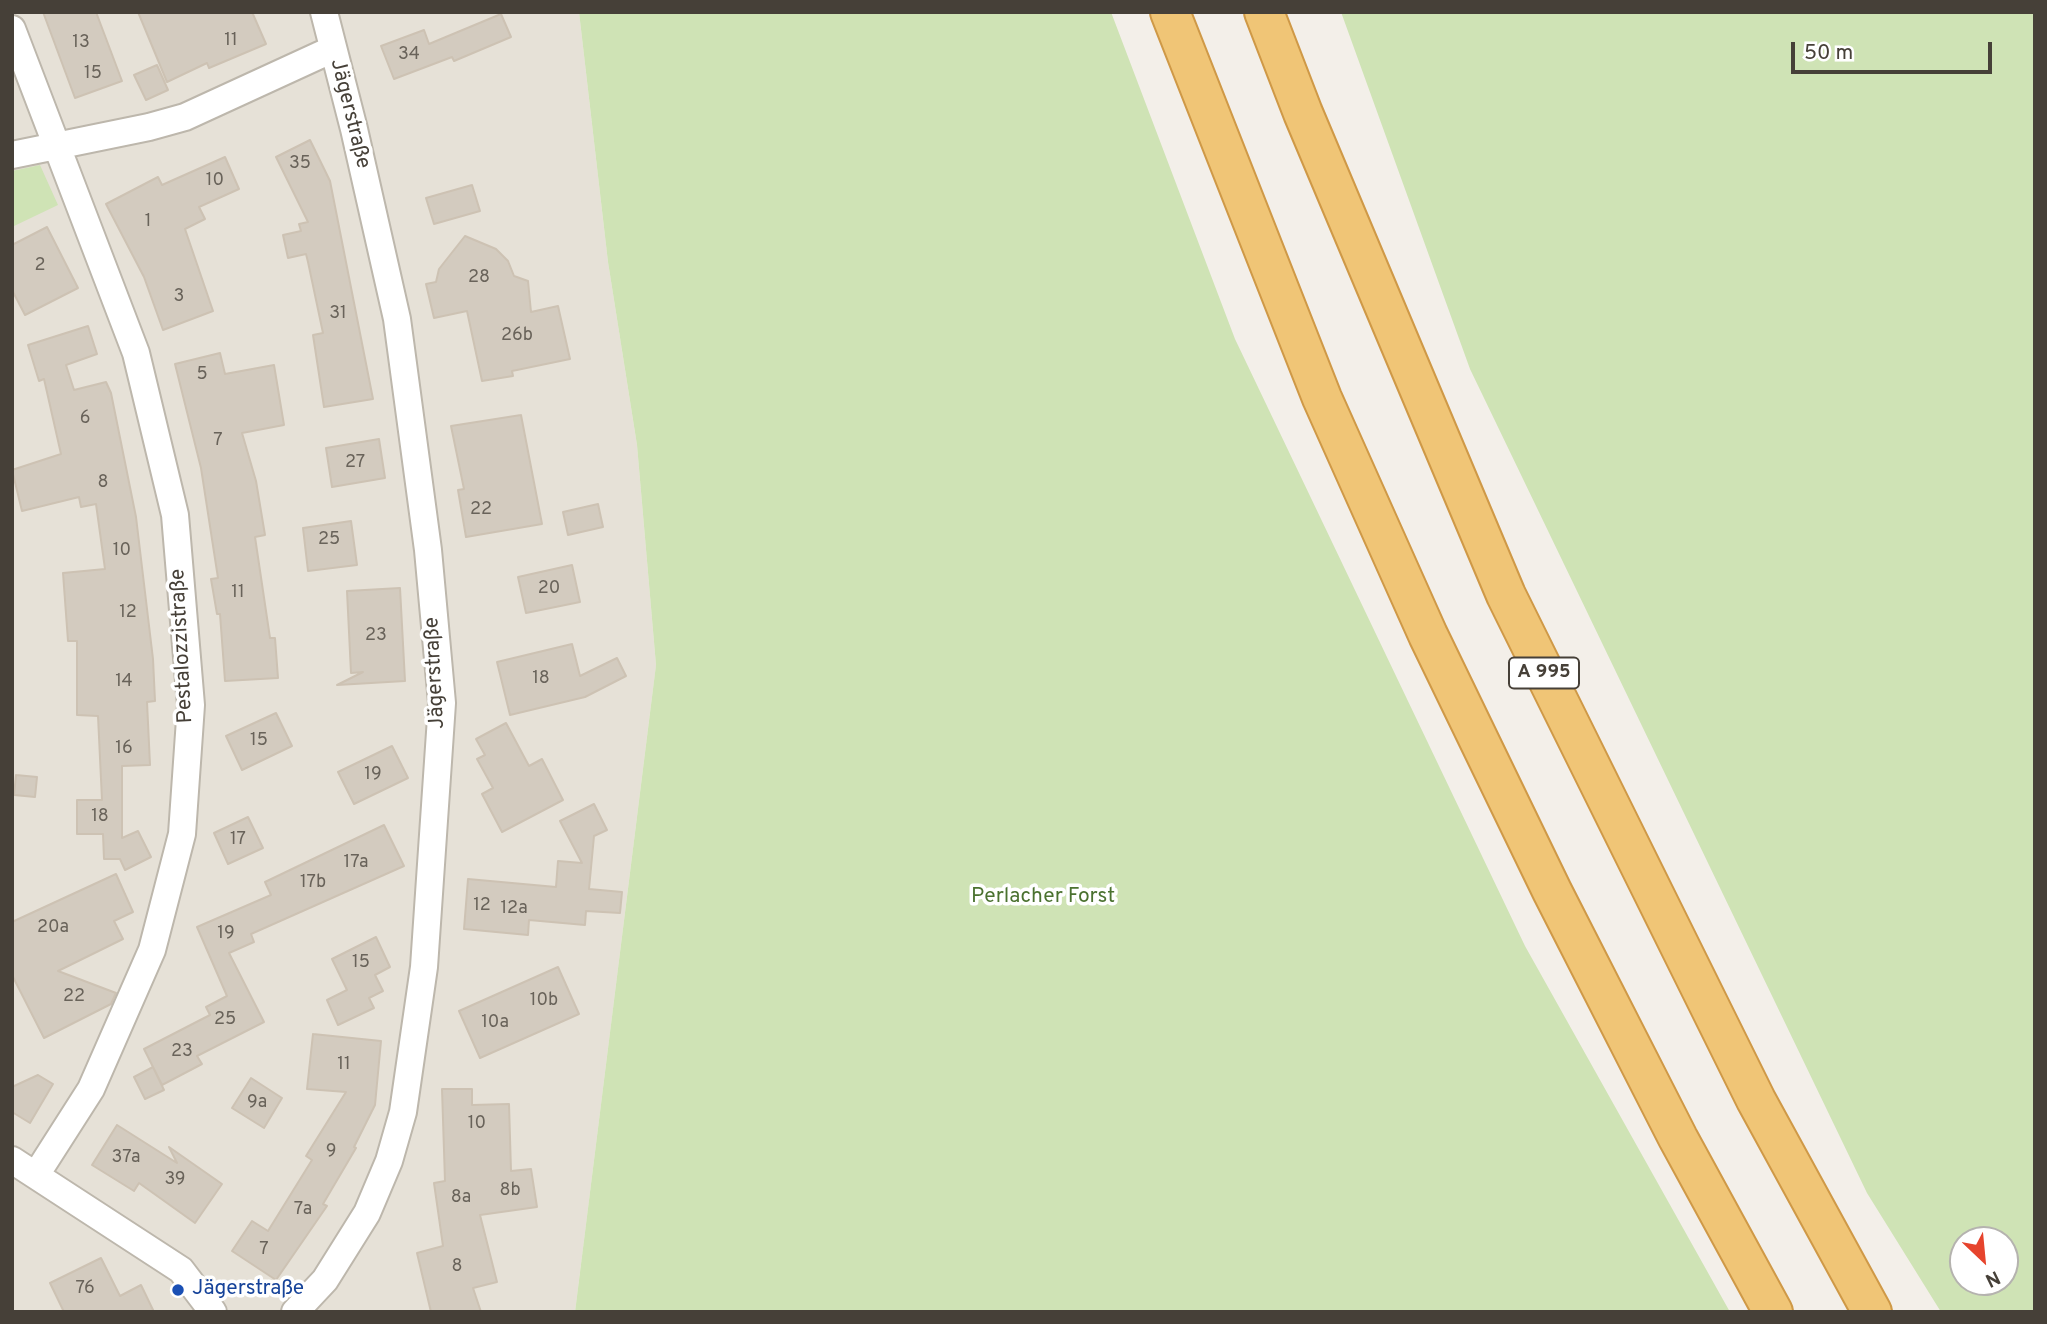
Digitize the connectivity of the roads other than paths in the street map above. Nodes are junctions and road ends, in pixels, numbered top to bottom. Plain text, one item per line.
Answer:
1 (324, 12) edge
2 (1170, 12) edge
3 (1264, 12) edge
4 (12, 29) edge
5 (333, 49) junction
6 (55, 146) junction
7 (12, 155) edge
8 (12, 1160) edge
9 (36, 1175) junction
10 (213, 1312) edge
11 (295, 1312) edge
12 (1773, 1312) edge
13 (1872, 1312) edge

1 - 5 street, Jägerstraße
2 - 12 highway
3 - 13 highway, A 995
4 - 6 street, Pestalozzistraße
5 - 6 street
5 - 11 street, Jägerstraße
6 - 7 street
6 - 9 street, Pestalozzistraße
8 - 9 street
9 - 10 street

